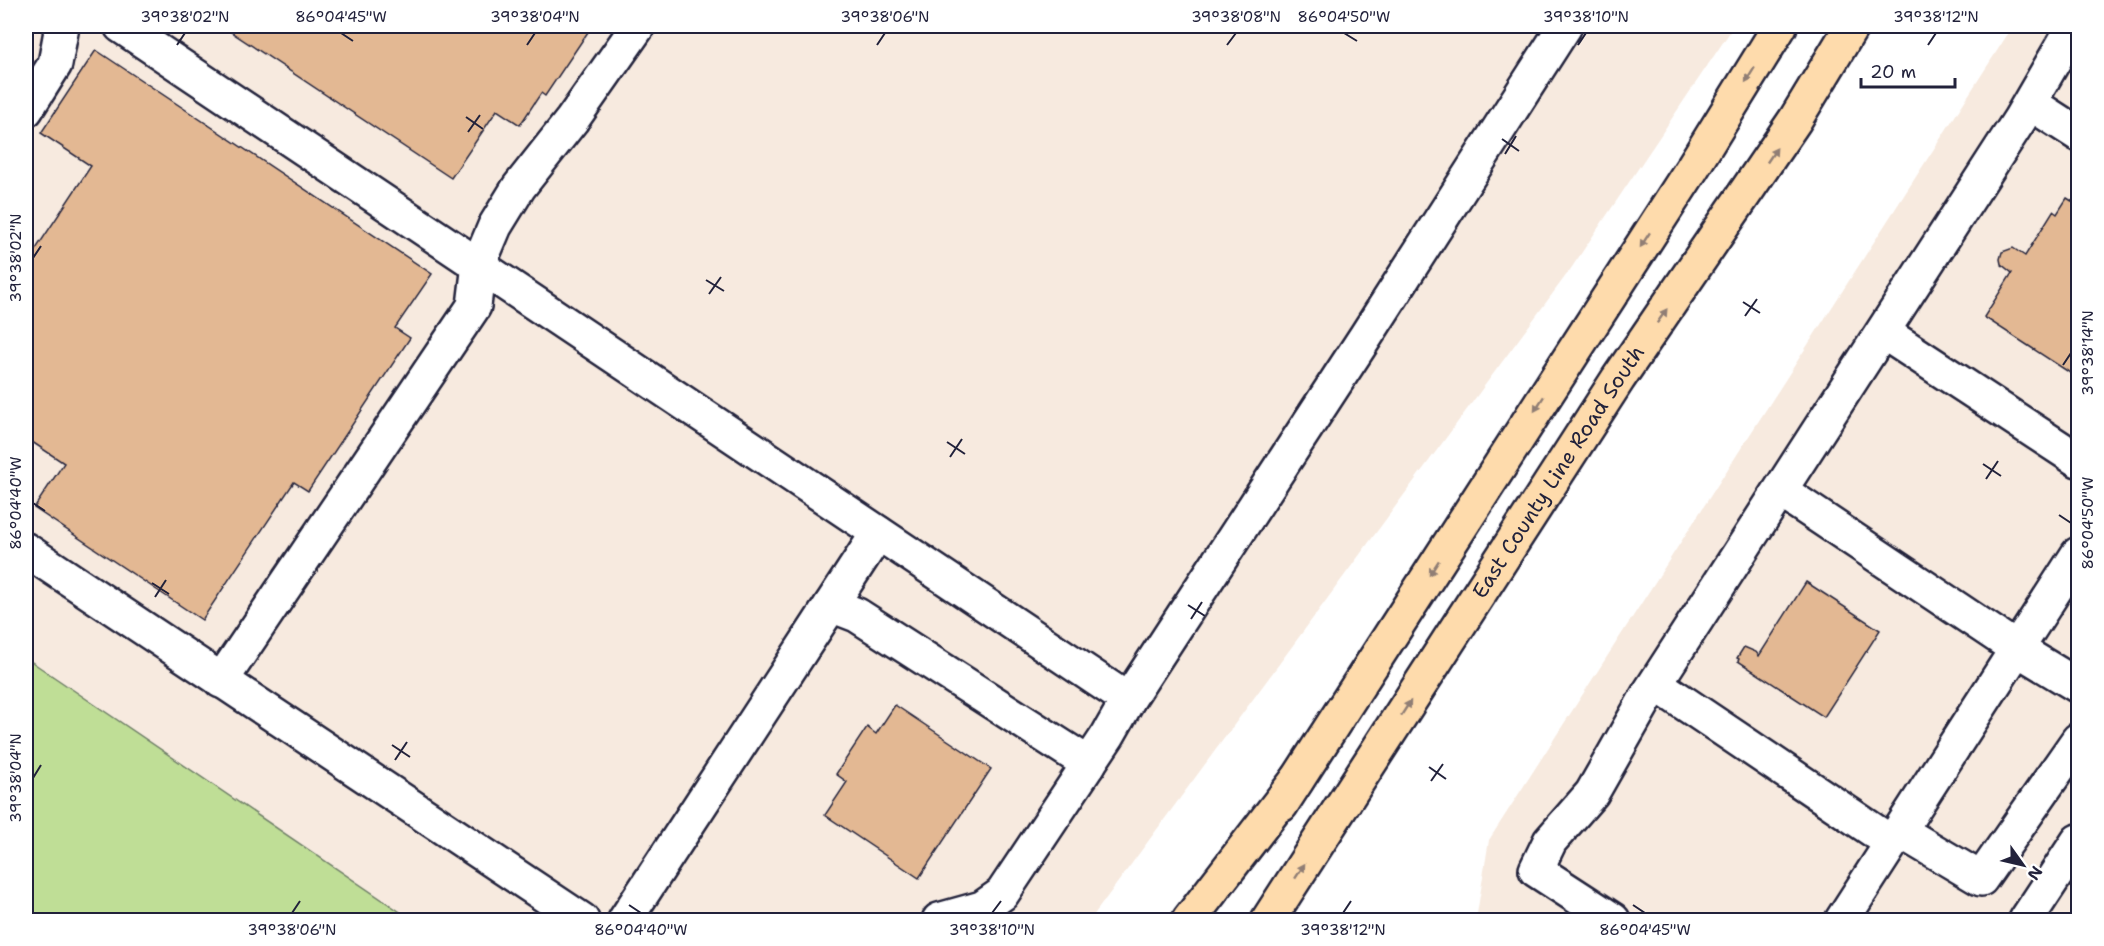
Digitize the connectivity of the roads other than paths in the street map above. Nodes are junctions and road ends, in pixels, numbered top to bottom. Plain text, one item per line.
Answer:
1 (62, 26) edge
2 (121, 26) edge
3 (638, 26) edge
4 (1565, 26) edge
5 (1780, 26) edge
6 (1852, 26) edge
7 (2074, 26) edge
8 (2030, 103) junction
9 (26, 110) edge
10 (2079, 134) edge
11 (479, 264) junction
12 (1883, 333) junction
13 (2079, 460) edge
14 (1781, 491) junction
15 (878, 533) junction
16 (26, 550) edge
17 (2079, 554) edge
18 (2069, 588) edge
19 (831, 605) junction
20 (2017, 649) junction
21 (221, 681) junction
22 (1656, 684) junction
23 (2079, 686) edge
24 (1128, 700) junction
25 (2079, 740) edge
26 (1089, 764) junction
27 (1297, 780) junction
28 (1896, 837) junction
29 (2079, 841) edge
30 (582, 921) edge
31 (625, 921) edge
32 (939, 921) edge
33 (1189, 921) edge
34 (1207, 921) edge
35 (1268, 921) edge
36 (1613, 921) edge
37 (1842, 921) edge
38 (2026, 921) edge

1 - 9 lane
2 - 11 lane
3 - 11 lane
4 - 24 lane
5 -> 27 main road
35 -> 6 main road, East County Line Road South
7 - 8 lane
8 - 10 lane
8 - 12 lane
11 - 15 lane
11 - 21 lane
12 - 13 lane
12 - 14 lane
14 - 20 lane
14 - 22 lane
15 - 19 lane
15 - 24 lane
16 - 21 lane
17 - 18 lane
18 - 20 lane
19 - 26 lane
19 - 31 lane
20 - 23 lane
20 - 28 lane
21 - 30 lane
22 - 28 lane
22 - 36 lane
24 - 26 lane
25 - 28 lane
26 - 32 lane
27 - 33 main road
27 - 34 main road
28 - 37 lane
29 - 38 lane

